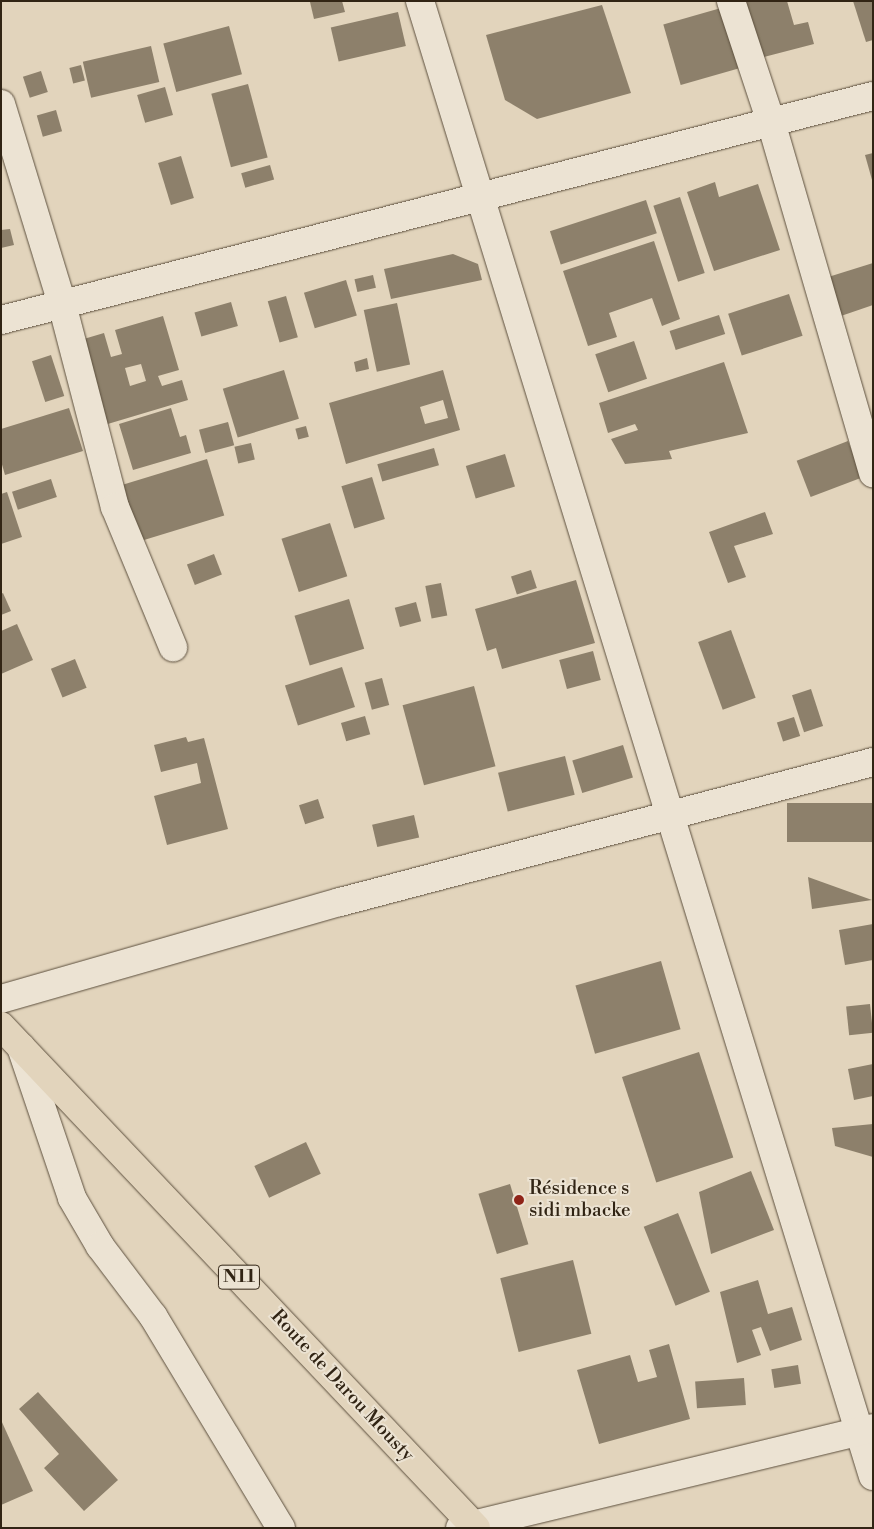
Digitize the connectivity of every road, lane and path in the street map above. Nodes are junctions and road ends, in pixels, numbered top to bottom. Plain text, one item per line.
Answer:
1 (420, 1) edge
2 (731, 1) edge
3 (873, 96) edge
4 (1, 104) edge
5 (771, 122) junction
6 (480, 197) junction
7 (62, 304) junction
8 (1, 320) edge
9 (873, 473) edge
10 (173, 647) dead end
11 (873, 762) edge
12 (669, 814) junction
13 (1, 999) edge
14 (1, 1026) edge
15 (21, 1047) junction
16 (866, 1430) edge
17 (873, 1476) edge
18 (470, 1527) edge
19 (281, 1528) edge

1 - 6 street
2 - 5 street
3 - 5 street
4 - 7 street
5 - 6 street
5 - 9 street
6 - 7 street
6 - 12 street
7 - 8 street
7 - 10 street
11 - 12 street
12 - 13 street
12 - 16 street
14 - 15 main road, Route de Darou Mousty / N11
15 - 18 main road, Route de Darou Mousty / N11
15 - 19 street
16 - 17 street
16 - 18 street

